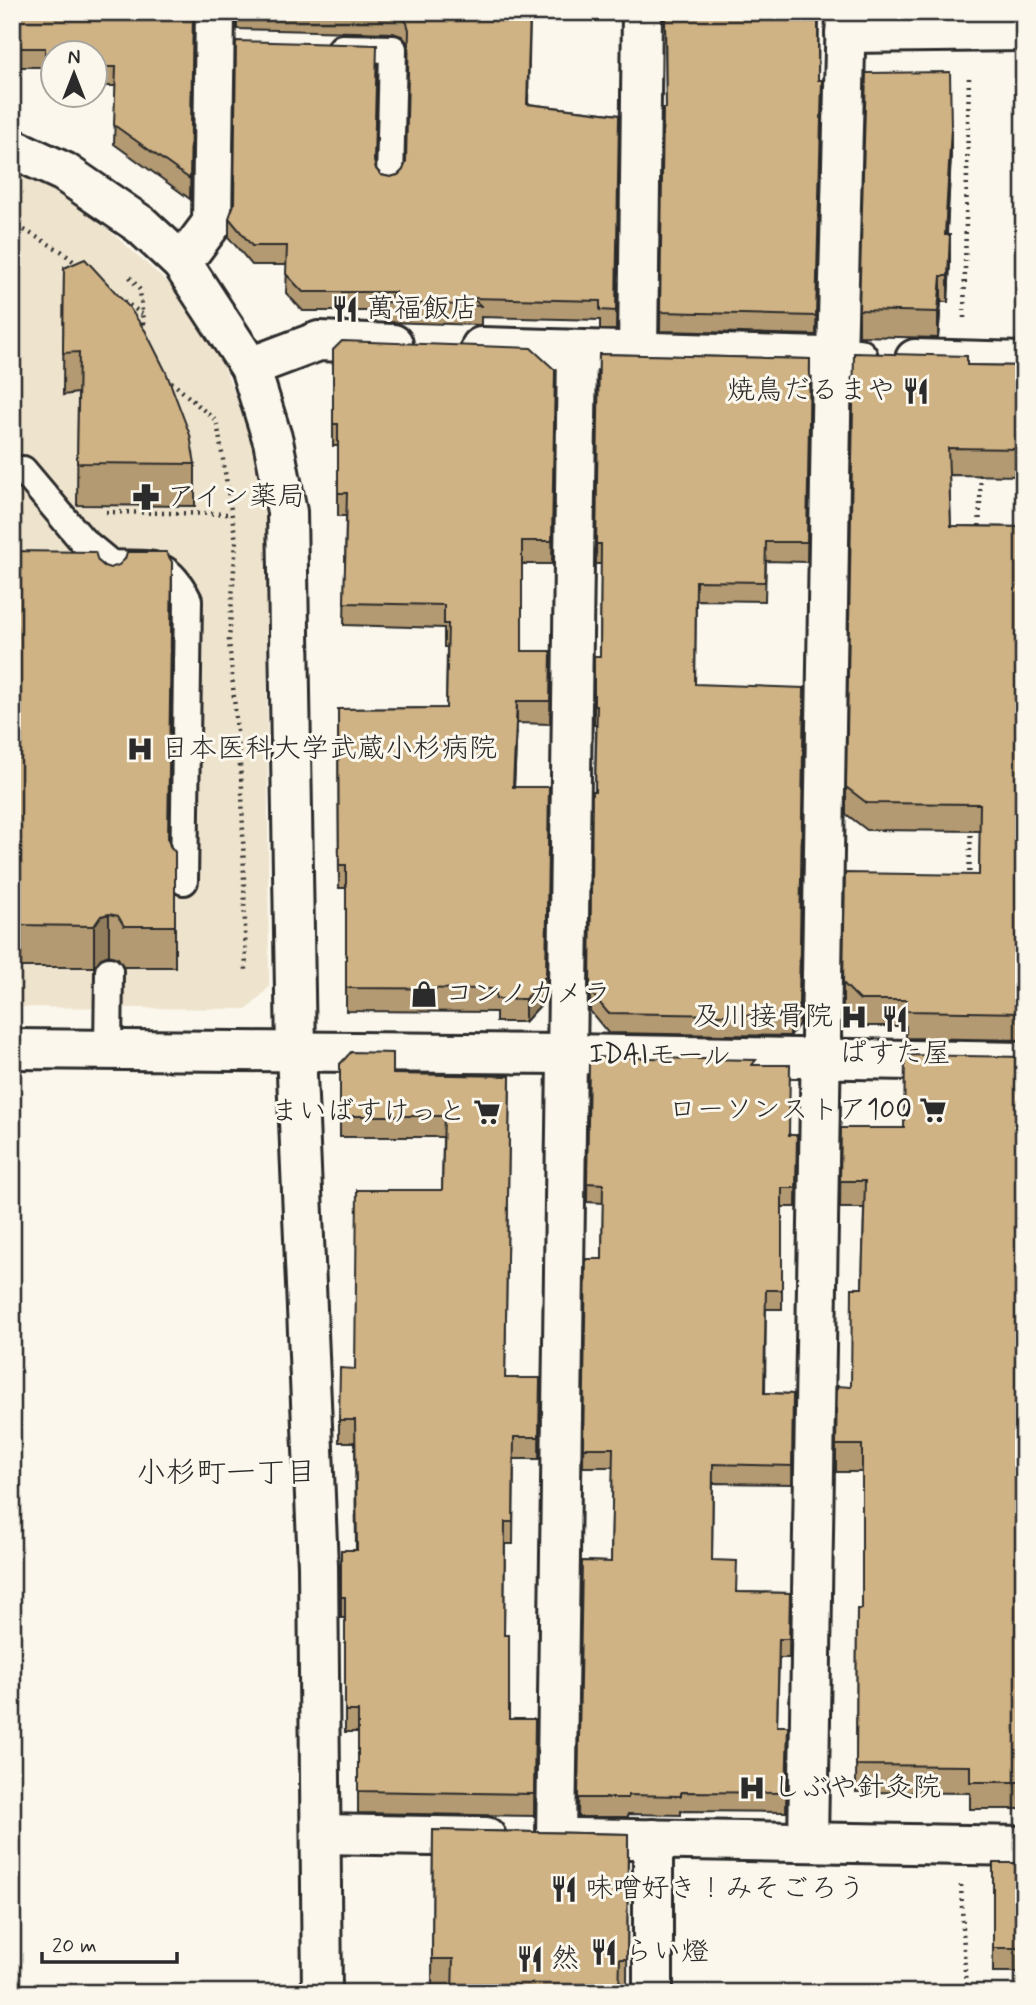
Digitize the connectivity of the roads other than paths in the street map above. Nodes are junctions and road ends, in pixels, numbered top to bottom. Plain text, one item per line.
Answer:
1 (642, 12) edge
2 (971, 22) edge
3 (845, 23) edge
4 (1024, 31) edge
5 (224, 34) edge
6 (311, 47) edge
7 (12, 148) edge
8 (390, 181) edge
9 (182, 263) junction
10 (577, 351) junction
11 (638, 353) junction
12 (835, 357) junction
13 (1024, 362) edge
14 (250, 367) junction
15 (12, 470) edge
16 (111, 564) junction
17 (111, 594) edge
18 (184, 881) dead end
19 (109, 971) dead end
20 (12, 1049) edge
21 (108, 1050) junction
22 (296, 1051) junction
23 (566, 1054) junction
24 (821, 1058) junction
25 (1024, 1062) edge
26 (320, 1834) junction
27 (533, 1837) junction
28 (653, 1839) junction
29 (808, 1842) junction
30 (1024, 1846) edge
31 (322, 1993) edge
32 (653, 1993) edge

1 - 11 street
2 - 3 street
2 - 4 street
3 - 12 street
5 - 9 street
6 - 8 lane
7 - 9 street
9 - 14 street
10 - 11 street
10 - 14 street
10 - 23 street
11 - 12 street
12 - 13 street
12 - 24 street
14 - 22 street
15 - 16 lane
16 - 17 lane
16 - 18 lane
19 - 21 lane
20 - 21 street, IDAIモール
21 - 22 street, IDAIモール
22 - 23 street, IDAIモール
22 - 26 street
23 - 24 street, IDAIモール
23 - 27 street
24 - 25 street, IDAIモール
24 - 29 street
26 - 27 street
26 - 31 street
27 - 28 street
28 - 29 street
28 - 32 street
29 - 30 street

